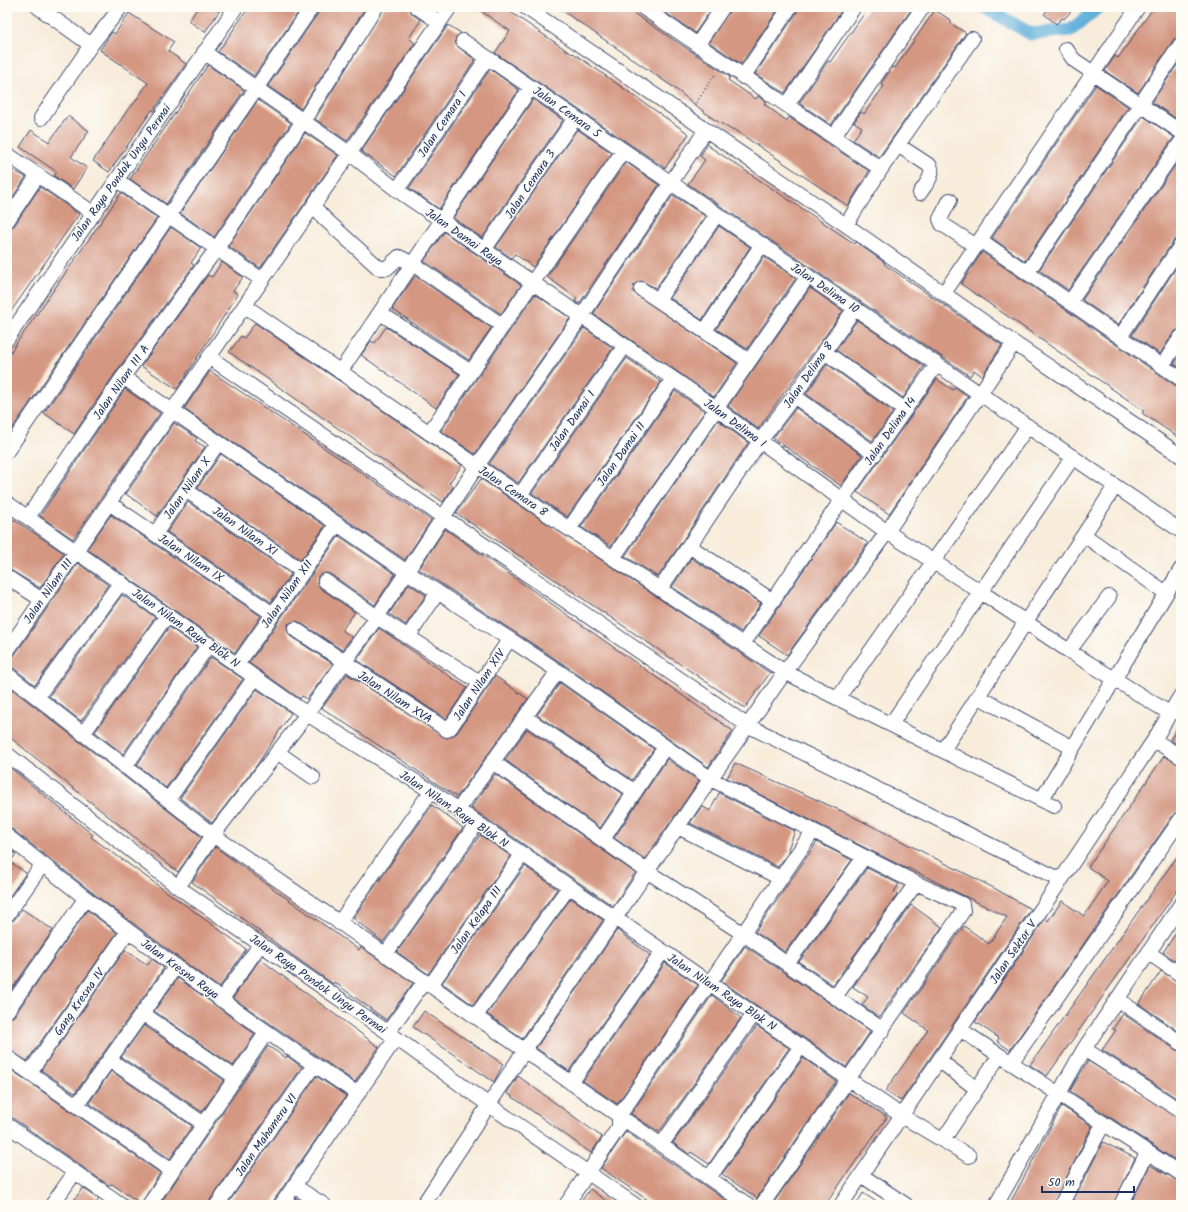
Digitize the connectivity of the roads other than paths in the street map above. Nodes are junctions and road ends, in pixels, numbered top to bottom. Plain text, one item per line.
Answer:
1 (38, 7) edge
2 (121, 7) edge
3 (236, 7) edge
4 (312, 7) edge
5 (376, 7) edge
6 (417, 7) edge
7 (450, 7) edge
8 (525, 7) edge
9 (723, 7) edge
10 (790, 7) edge
11 (854, 7) edge
12 (923, 7) edge
13 (1138, 7) edge
14 (646, 8) edge
15 (440, 22) junction
16 (972, 39) dead end
17 (462, 41) dead end
18 (1181, 44) edge
19 (91, 45) junction
20 (697, 45) junction
21 (1066, 49) dead end
22 (204, 52) junction
23 (486, 58) junction
24 (1092, 72) junction
25 (744, 77) junction
26 (531, 87) junction
27 (257, 89) junction
28 (1140, 104) junction
29 (786, 105) junction
30 (41, 118) dead end
31 (575, 118) junction
32 (303, 121) junction
33 (706, 130) junction
34 (1181, 132) edge
35 (834, 136) junction
36 (1181, 142) edge
37 (898, 145) junction
38 (623, 151) junction
39 (349, 153) junction
40 (7, 154) edge
41 (881, 169) junction
42 (38, 175) junction
43 (117, 180) junction
44 (671, 184) junction
45 (397, 190) junction
46 (920, 193) dead end
47 (950, 200) dead end
48 (313, 206) junction
49 (93, 213) junction
50 (717, 214) junction
51 (169, 217) junction
52 (7, 221) edge
53 (442, 221) junction
54 (846, 225) junction
55 (978, 243) junction
56 (762, 244) junction
57 (1181, 245) edge
58 (216, 248) junction
59 (484, 250) junction
60 (413, 264) junction
61 (1027, 273) junction
62 (808, 276) junction
63 (262, 280) junction
64 (532, 284) junction
65 (641, 289) dead end
66 (944, 294) junction
67 (658, 300) junction
68 (1070, 302) junction
69 (244, 306) junction
70 (855, 308) junction
71 (380, 313) junction
72 (581, 318) junction
73 (502, 326) junction
74 (705, 331) junction
75 (1120, 337) junction
76 (1181, 337) edge
77 (7, 339) edge
78 (1014, 343) junction
79 (624, 347) junction
80 (825, 352) junction
81 (209, 357) junction
82 (749, 361) junction
83 (937, 364) junction
84 (1162, 366) junction
85 (340, 372) junction
86 (470, 372) junction
87 (123, 378) junction
88 (1181, 378) edge
89 (673, 379) junction
90 (979, 393) junction
91 (794, 396) junction
92 (716, 408) junction
93 (905, 410) junction
94 (172, 411) junction
95 (1028, 426) junction
96 (429, 433) junction
97 (760, 441) junction
98 (218, 443) junction
99 (7, 451) edge
100 (875, 454) junction
101 (1181, 456) edge
102 (1073, 457) junction
103 (477, 466) junction
104 (1115, 486) junction
105 (186, 490) junction
106 (520, 494) junction
107 (842, 498) junction
108 (109, 502) junction
109 (7, 503) edge
110 (28, 517) junction
111 (443, 517) junction
112 (337, 524) junction
113 (570, 529) junction
114 (1181, 531) edge
115 (887, 532) junction
116 (155, 534) junction
117 (1084, 536) junction
118 (689, 546) junction
119 (76, 551) junction
120 (613, 558) junction
121 (934, 563) junction
122 (1181, 569) edge
123 (304, 572) junction
124 (407, 572) junction
125 (7, 577) edge
126 (325, 581) dead end
127 (121, 582) junction
128 (660, 589) junction
129 (438, 592) junction
130 (981, 592) junction
131 (1166, 593) junction
132 (1109, 597) dead end
133 (42, 600) junction
134 (773, 601) junction
135 (273, 614) junction
136 (167, 615) junction
137 (376, 617) junction
138 (1025, 622) junction
139 (295, 629) dead end
140 (408, 637) junction
141 (510, 640) junction
142 (209, 644) junction
143 (743, 644) junction
144 (7, 651) edge
145 (1069, 652) junction
146 (344, 663) junction
147 (237, 665) junction
148 (558, 672) junction
149 (785, 672) junction
150 (7, 674) edge
151 (255, 677) junction
152 (1115, 679) junction
153 (481, 682) junction
154 (1181, 695) edge
155 (37, 697) junction
156 (979, 697) junction
157 (838, 698) junction
158 (307, 714) junction
159 (1171, 714) junction
160 (525, 717) junction
161 (890, 724) junction
162 (747, 726) junction
163 (447, 730) joint
164 (83, 734) junction
165 (1154, 740) junction
166 (665, 747) junction
167 (1073, 748) junction
168 (943, 750) junction
169 (277, 752) junction
170 (7, 754) edge
171 (1181, 756) edge
172 (493, 762) junction
173 (125, 767) junction
174 (313, 777) dead end
175 (710, 779) junction
176 (431, 791) junction
177 (634, 792) junction
178 (168, 800) junction
179 (458, 810) junction
180 (1181, 818) edge
181 (476, 823) junction
182 (678, 826) junction
183 (813, 831) junction
184 (213, 834) junction
185 (7, 836) edge
186 (603, 840) junction
187 (522, 855) junction
188 (864, 857) junction
189 (42, 865) junction
190 (648, 872) junction
191 (780, 878) junction
192 (1061, 880) junction
193 (916, 883) junction
194 (569, 886) junction
195 (178, 888) junction
196 (85, 899) junction
197 (1181, 905) edge
198 (7, 915) edge
199 (615, 918) junction
200 (339, 923) junction
201 (128, 931) junction
202 (742, 933) junction
203 (260, 945) junction
204 (663, 951) junction
205 (1149, 953) junction
206 (385, 955) junction
207 (787, 964) junction
208 (176, 966) junction
209 (1181, 975) edge
210 (709, 983) junction
211 (427, 984) junction
212 (835, 997) junction
213 (1117, 999) junction
214 (221, 1000) junction
215 (7, 1011) edge
216 (142, 1013) junction
217 (754, 1014) junction
218 (475, 1017) junction
219 (883, 1030) junction
220 (961, 1030) junction
221 (266, 1033) junction
222 (392, 1035) junction
223 (1181, 1043) edge
224 (800, 1046) junction
225 (1084, 1049) junction
226 (524, 1051) junction
227 (7, 1057) edge
228 (110, 1060) junction
229 (1005, 1060) junction
230 (940, 1061) junction
231 (314, 1065) junction
232 (30, 1072) junction
233 (236, 1078) junction
234 (849, 1079) junction
235 (571, 1084) junction
236 (977, 1089) junction
237 (1051, 1090) junction
238 (358, 1094) junction
239 (77, 1105) junction
240 (488, 1105) junction
241 (1181, 1111) edge
242 (619, 1116) junction
243 (902, 1116) junction
244 (204, 1124) junction
245 (1103, 1124) junction
246 (7, 1125) edge
247 (943, 1140) junction
248 (661, 1145) junction
249 (1147, 1153) junction
250 (969, 1156) dead end
251 (172, 1170) junction
252 (75, 1172) junction
253 (589, 1172) junction
254 (1181, 1174) edge
255 (861, 1175) junction
256 (708, 1178) junction
257 (294, 1186) junction
258 (52, 1205) edge
259 (122, 1205) edge
260 (149, 1205) edge
261 (217, 1205) edge
262 (281, 1205) edge
263 (324, 1205) edge
264 (423, 1205) edge
265 (566, 1205) edge
266 (635, 1205) edge
267 (748, 1205) edge
268 (762, 1205) edge
269 (841, 1205) edge
270 (906, 1205) edge
271 (996, 1205) edge
272 (1061, 1205) edge
273 (1120, 1205) edge

1 - 19 street
2 - 19 street
3 - 22 street, Jalan Raya Pondok Ungu Permai
4 - 27 street
5 - 32 street, Jalan Nilam III A
6 - 15 street
7 - 15 street, Jalan Nilam III
8 - 33 street
9 - 20 street
10 - 25 street
11 - 29 street
12 - 35 street
13 - 24 street
14 - 20 street
15 - 39 street, Jalan Nilam III
16 - 37 street
17 - 23 street, Jalan Cemara 5
18 - 28 street
19 - 30 street
20 - 25 street
21 - 24 street
22 - 27 street, Jalan Damai Raya
22 - 43 street, Jalan Raya Pondok Ungu Permai
23 - 26 street, Jalan Cemara 5
23 - 45 street, Jalan Cemara 1
24 - 28 street
24 - 55 street
25 - 29 street
26 - 31 street, Jalan Cemara 5
26 - 53 street
27 - 32 street, Jalan Damai Raya
27 - 51 street
28 - 34 street
28 - 61 street
29 - 35 street
31 - 38 street, Jalan Cemara 5
31 - 59 street, Jalan Cemara 3
32 - 39 street, Jalan Damai Raya
32 - 58 street, Jalan Nilam III A
33 - 44 street
33 - 54 street
35 - 41 street
36 - 68 street
37 - 41 street
37 - 46 street
38 - 44 street, Jalan Cemara 5
38 - 64 street
39 - 45 street, Jalan Damai Raya
39 - 48 street, Jalan Nilam III
40 - 42 street
41 - 54 street
42 - 49 street
42 - 52 street
43 - 49 street, Jalan Raya Pondok Ungu Permai
43 - 51 street
44 - 50 street, Jalan Delima 10
44 - 72 street
45 - 53 street, Jalan Damai Raya
47 - 55 street
48 - 60 street
48 - 63 street, Jalan Nilam III
49 - 77 street, Jalan Raya Pondok Ungu Permai
50 - 56 street, Jalan Delima 10
50 - 67 street
51 - 58 street
51 - 99 street
53 - 59 street, Jalan Damai Raya
53 - 60 street
54 - 66 street
55 - 61 street
55 - 66 street
56 - 62 street, Jalan Delima 10
56 - 74 street
57 - 75 street
58 - 63 street
58 - 87 street, Jalan Nilam III A
59 - 64 street, Jalan Damai Raya
60 - 71 street
60 - 73 street
61 - 68 street
62 - 70 street, Jalan Delima 10
62 - 82 street
63 - 69 street, Jalan Nilam III
64 - 72 street, Jalan Damai Raya
64 - 73 street
65 - 67 street
66 - 78 street
67 - 74 street
68 - 75 street
69 - 81 street, Jalan Nilam III
69 - 85 street, Jalan Cemara 8
70 - 80 street, Jalan Delima 8
70 - 83 street, Jalan Delima 10
71 - 85 street
71 - 86 street
72 - 79 street, Jalan Delima I
72 - 103 street
73 - 86 street
74 - 82 street
75 - 84 street
76 - 84 street
78 - 90 street
78 - 101 street
79 - 89 street, Jalan Delima I
79 - 106 street, Jalan Damai I
80 - 91 street, Jalan Delima 8
80 - 93 street
81 - 94 street, Jalan Nilam III
81 - 111 street
82 - 92 street
83 - 90 street, Jalan Delima 10
83 - 93 street, Jalan Delima 14
84 - 88 street
85 - 96 street, Jalan Cemara 8
86 - 96 street
87 - 94 street
87 - 110 street, Jalan Nilam III A
89 - 92 street, Jalan Delima I
89 - 113 street, Jalan Damai II
90 - 95 street, Jalan Delima 10
90 - 115 street
91 - 97 street, Jalan Delima 8
91 - 100 street
92 - 97 street, Jalan Delima I
92 - 120 street
93 - 100 street, Jalan Delima 14
94 - 98 street
94 - 108 street, Jalan Nilam III
95 - 102 street, Jalan Delima 10
95 - 121 street
96 - 103 street, Jalan Cemara 8
97 - 107 street, Jalan Delima I
97 - 118 street, Jalan Delima 8
98 - 105 street, Jalan Nilam X
98 - 112 street
100 - 107 street, Jalan Delima 14
102 - 104 street, Jalan Delima 10
102 - 130 street
103 - 106 street, Jalan Cemara 8
103 - 111 street
104 - 114 street, Jalan Delima 10
104 - 117 street
105 - 116 street, Jalan Nilam X
105 - 123 street, Jalan Nilam XI
106 - 113 street, Jalan Cemara 8
107 - 115 street, Jalan Delima I
107 - 134 street, Jalan Delima 14
108 - 116 street, Jalan Nilam IX
108 - 119 street, Jalan Nilam III
109 - 110 street, Jalan Nilam Raya Blok N
110 - 119 street, Jalan Nilam Raya Blok N
111 - 124 street
111 - 162 street
112 - 123 street, Jalan Nilam XII
112 - 124 street
113 - 120 street, Jalan Cemara 8
115 - 121 street, Jalan Delima I
115 - 149 street
116 - 135 street, Jalan Nilam IX
117 - 131 street
117 - 138 street
118 - 128 street, Jalan Delima 8
118 - 134 street
119 - 127 street, Jalan Nilam Raya Blok N
119 - 133 street, Jalan Nilam III
120 - 128 street, Jalan Cemara 8
121 - 130 street, Jalan Delima I
121 - 157 street
122 - 131 street
123 - 135 street, Jalan Nilam XII
124 - 129 street
124 - 137 street
125 - 133 street
126 - 137 street
127 - 136 street, Jalan Nilam Raya Blok N
127 - 155 street
128 - 143 street, Jalan Cemara 8
129 - 140 street
129 - 141 street
130 - 138 street, Jalan Delima I
130 - 161 street
131 - 152 street
132 - 145 street
133 - 144 street, Jalan Nilam III
134 - 143 street, Jalan Delima 14
135 - 147 street, Jalan Nilam XII
136 - 142 street, Jalan Nilam Raya Blok N
136 - 164 street
137 - 140 street
137 - 146 street
138 - 145 street, Jalan Delima I
138 - 156 street
139 - 146 street, Jalan Nilam XVA
140 - 153 street
141 - 148 street
141 - 153 street, Jalan Nilam XIV
142 - 147 street, Jalan Nilam Raya Blok N
142 - 173 street
143 - 149 street, Jalan Cemara 8
145 - 152 street, Jalan Delima I
146 - 158 street
146 - 163 street, Jalan Nilam XVA
147 - 151 street, Jalan Nilam Raya Blok N
148 - 160 street
148 - 166 street
149 - 157 street, Jalan Cemara 8
149 - 162 street
150 - 155 street
151 - 158 street, Jalan Nilam Raya Blok N
151 - 178 street
152 - 159 street, Jalan Delima I
152 - 167 street
153 - 163 street, Jalan Nilam XIV
154 - 159 street, Jalan Sektor V
155 - 164 street
156 - 167 street
156 - 168 street
157 - 161 street, Jalan Cemara 8
158 - 169 street
158 - 176 street, Jalan Nilam Raya Blok N
159 - 165 street, Jalan Sektor V
160 - 172 street
160 - 177 street
161 - 168 street, Jalan Cemara 8
162 - 175 street
162 - 192 street
164 - 173 street
165 - 171 street
165 - 192 street, Jalan Sektor V
166 - 175 street
166 - 177 street
167 - 168 street, Jalan Cemara 8
169 - 174 street
169 - 184 street
170 - 195 street, Jalan Raya Pondok Ungu Permai
172 - 179 street
172 - 186 street
173 - 178 street
175 - 182 street
175 - 183 street
176 - 179 street, Jalan Nilam Raya Blok N
176 - 200 street
177 - 186 street
178 - 184 street
179 - 181 street, Jalan Nilam Raya Blok N
180 - 229 street
181 - 187 street, Jalan Nilam Raya Blok N
181 - 206 street
182 - 190 street
182 - 191 street
183 - 188 street
183 - 191 street
184 - 195 street
184 - 200 street
185 - 189 street, Jalan Kresna Raya
186 - 190 street
187 - 194 street, Jalan Nilam Raya Blok N
187 - 211 street, Jalan Kelapa III
188 - 193 street
188 - 207 street
189 - 196 street, Jalan Kresna Raya
189 - 198 street
190 - 199 street
190 - 202 street
191 - 202 street
192 - 220 street, Jalan Sektor V
193 - 212 street
193 - 219 street
194 - 199 street, Jalan Nilam Raya Blok N
194 - 218 street
195 - 203 street, Jalan Raya Pondok Ungu Permai
196 - 201 street, Jalan Kresna Raya
196 - 215 street
197 - 205 street
199 - 204 street, Jalan Nilam Raya Blok N
199 - 226 street
200 - 206 street
201 - 208 street, Jalan Kresna Raya
201 - 232 street, Gang Kresna IV
202 - 207 street
202 - 210 street
203 - 214 street
203 - 222 street, Jalan Raya Pondok Ungu Permai
204 - 210 street, Jalan Nilam Raya Blok N
204 - 235 street
205 - 209 street
205 - 213 street
206 - 211 street
207 - 212 street
208 - 214 street, Jalan Kresna Raya
208 - 216 street
210 - 217 street, Jalan Nilam Raya Blok N
210 - 242 street
211 - 218 street
211 - 222 street, Jalan Kelapa III
212 - 219 street
213 - 223 street
213 - 225 street
214 - 221 street, Jalan Kresna Raya
216 - 228 street
216 - 233 street
217 - 224 street, Jalan Nilam Raya Blok N
217 - 248 street
218 - 226 street
219 - 234 street
220 - 229 street
220 - 230 street, Jalan Sektor V
221 - 231 street, Jalan Kresna Raya
221 - 233 street
222 - 238 street, Jalan Kelapa III
222 - 240 street, Jalan Raya Pondok Ungu Permai
224 - 234 street, Jalan Nilam Raya Blok N
224 - 256 street
225 - 237 street
225 - 241 street
226 - 235 street
226 - 240 street
227 - 232 street
228 - 239 street
228 - 244 street
229 - 236 street
229 - 237 street
230 - 236 street
230 - 243 street, Jalan Sektor V
231 - 238 street, Jalan Kresna Raya
231 - 261 street, Jalan Mahameru VI
232 - 239 street
233 - 244 street
234 - 243 street, Jalan Nilam Raya Blok N
234 - 268 street
235 - 242 street
236 - 247 street
237 - 245 street
237 - 271 street
238 - 257 street, Jalan Kelapa III
239 - 251 street
240 - 253 street, Jalan Raya Pondok Ungu Permai
240 - 264 street
242 - 248 street
242 - 253 street
243 - 247 street, Jalan Nilam Raya Blok N
243 - 255 street, Jalan Sektor V
244 - 251 street
245 - 249 street
245 - 272 street
246 - 252 street
247 - 250 street, Jalan Nilam Raya Blok N
248 - 256 street
249 - 254 street
249 - 273 street
251 - 260 street
252 - 258 street
252 - 259 street
253 - 265 street
253 - 266 street, Jalan Raya Pondok Ungu Permai
255 - 269 street, Jalan Sektor V
255 - 270 street
256 - 267 street
257 - 262 street, Jalan Kelapa III
257 - 263 street

